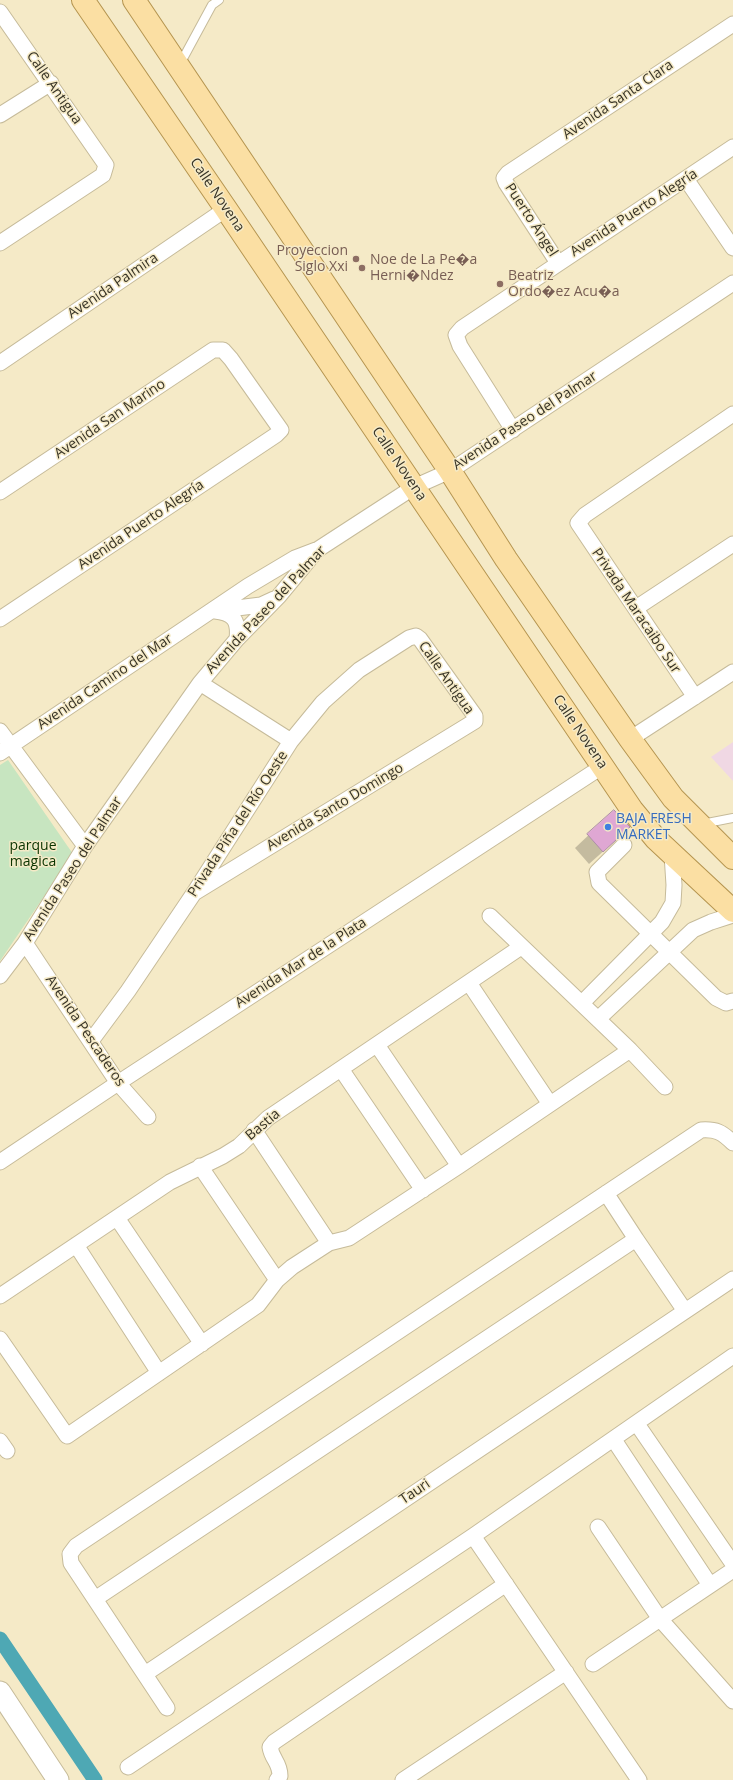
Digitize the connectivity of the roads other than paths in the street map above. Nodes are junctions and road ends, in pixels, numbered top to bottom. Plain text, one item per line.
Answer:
1 (83, 0) edge
2 (134, 0) edge
3 (216, 2) edge
4 (0, 12) edge
5 (733, 24) edge
6 (178, 66) junction
7 (51, 83) junction
8 (0, 115) edge
9 (733, 147) edge
10 (504, 178) joint
11 (686, 179) junction
12 (226, 209) junction
13 (0, 243) edge
14 (733, 248) edge
15 (558, 263) junction
16 (733, 283) edge
17 (222, 350) joint
18 (0, 363) edge
19 (733, 414) edge
20 (513, 430) junction
21 (450, 471) junction
22 (414, 487) junction
23 (0, 492) edge
24 (733, 544) edge
25 (317, 550) junction
26 (279, 596) junction
27 (636, 608) junction
28 (210, 611) junction
29 (0, 618) edge
30 (416, 636) joint
31 (237, 639) junction
32 (733, 672) edge
33 (200, 683) junction
34 (695, 697) junction
35 (475, 721) joint
36 (0, 731) edge
37 (630, 739) junction
38 (291, 741) junction
39 (5, 749) edge
40 (603, 766) junction
41 (731, 820) edge
42 (699, 824) junction
43 (624, 845) dead end
44 (85, 846) junction
45 (672, 854) junction
46 (733, 858) edge
47 (194, 893) junction
48 (733, 911) edge
49 (490, 916) dead end
50 (733, 916) edge
51 (650, 934) junction
52 (25, 943) junction
53 (521, 947) junction
54 (668, 952) junction
55 (0, 976) edge
56 (469, 983) junction
57 (733, 1001) edge
58 (582, 1003) junction
59 (598, 1019) junction
60 (91, 1041) junction
61 (377, 1045) junction
62 (630, 1050) junction
63 (341, 1069) junction
64 (118, 1083) junction
65 (665, 1087) dead end
66 (550, 1104) junction
67 (148, 1117) dead end
68 (254, 1130) junction
69 (733, 1143) edge
70 (0, 1162) edge
71 (200, 1166) junction
72 (459, 1166) junction
73 (423, 1190) junction
74 (606, 1193) junction
75 (117, 1218) junction
76 (636, 1239) junction
77 (329, 1243) junction
78 (76, 1245) junction
79 (733, 1279) edge
80 (277, 1280) junction
81 (0, 1296) edge
82 (685, 1311) junction
83 (0, 1339) edge
84 (202, 1344) junction
85 (733, 1356) edge
86 (159, 1373) junction
87 (637, 1424) junction
88 (614, 1440) junction
89 (598, 1527) dead end
90 (473, 1536) junction
91 (733, 1564) edge
92 (733, 1570) edge
93 (506, 1584) junction
94 (710, 1585) junction
95 (95, 1599) junction
96 (660, 1619) junction
97 (594, 1664) dead end
98 (566, 1672) junction
99 (145, 1674) junction
100 (0, 1692) edge
101 (733, 1701) edge
102 (167, 1708) dead end
103 (128, 1767) dead end
104 (58, 1780) edge
105 (277, 1780) edge
106 (403, 1780) edge
107 (639, 1780) edge

1 - 12 main road, Calle Novena
2 - 6 main road
3 - 6 lane
4 - 7 street, Calle Antigua
5 - 10 street, Avenida Santa Clara
6 - 21 main road
7 - 8 street
7 - 13 street, Calle Antigua
9 - 11 street, Avenida Puerto Alegría
10 - 15 street, Puerto Ángel
11 - 14 street
11 - 15 street, Avenida Puerto Alegría
12 - 18 street, Avenida Palmira
12 - 22 main road, Calle Novena
15 - 20 street, Avenida Puerto Alegría
16 - 20 street, Avenida Paseo del Palmar
17 - 23 street, Avenida San Marino
17 - 29 street, Avenida Puerto Alegría
19 - 27 street, Privada Maracaibo Sur
20 - 21 street, Avenida Paseo del Palmar
21 - 22 street, Avenida Paseo del Palmar
21 - 37 main road
22 - 25 street, Avenida Paseo del Palmar
22 - 40 main road, Calle Novena
24 - 27 street
25 - 26 street, Avenida Paseo del Palmar
25 - 28 street, Avenida Camino del Mar
26 - 28 street, Avenida Camino del Mar
26 - 31 street, Avenida Paseo del Palmar
27 - 34 street, Privada Maracaibo Sur
28 - 31 street
28 - 39 street, Avenida Camino del Mar
30 - 35 street, Calle Antigua
30 - 38 street, Privada Piña del Río Oeste
31 - 33 street, Avenida Paseo del Palmar
32 - 34 street
33 - 38 street
33 - 44 street, Avenida Paseo del Palmar
34 - 37 street
35 - 47 street, Avenida Santo Domingo
36 - 39 street
37 - 42 main road
38 - 47 street, Privada Piña del Río Oeste
39 - 44 street
40 - 45 main road, Calle Novena
40 - 64 street, Avenida Mar de la Plata
41 - 42 lane
42 - 46 main road
43 - 51 street
44 - 52 street, Avenida Paseo del Palmar
45 - 48 main road, Calle Novena
45 - 51 street
47 - 60 street, Privada Piña del Río Oeste
49 - 53 street
50 - 54 street
51 - 54 street
51 - 58 street
52 - 55 street, Avenida Paseo del Palmar
52 - 60 street, Avenida Pescaderos
53 - 56 street, Bastia
53 - 58 street
54 - 57 street
54 - 59 street
56 - 61 street, Bastia
56 - 66 street
58 - 59 street
59 - 62 street
60 - 64 street, Avenida Pescaderos
61 - 63 street, Bastia
61 - 72 street
62 - 65 street
62 - 66 street
63 - 68 street, Bastia
63 - 73 street
64 - 67 street, Avenida Pescaderos
64 - 70 street, Avenida Mar de la Plata
66 - 72 street
68 - 71 street, Bastia
68 - 77 street
69 - 74 street
71 - 75 street, Bastia
71 - 80 street
72 - 73 street
73 - 77 street
74 - 76 street
74 - 95 street
75 - 78 street, Bastia
75 - 84 street
76 - 82 street
76 - 95 street
77 - 80 street
78 - 81 street, Bastia
78 - 86 street
79 - 82 street, Tauri
80 - 84 street
82 - 99 street, Tauri
83 - 86 street
84 - 86 street
85 - 87 street
87 - 88 street
87 - 91 street
88 - 90 street
88 - 94 street
89 - 96 street
90 - 93 street
90 - 103 street
92 - 94 street
93 - 98 street
93 - 105 street
94 - 96 street
95 - 99 street
96 - 97 street
96 - 101 street
98 - 106 street
98 - 107 street
99 - 102 street
100 - 104 street

